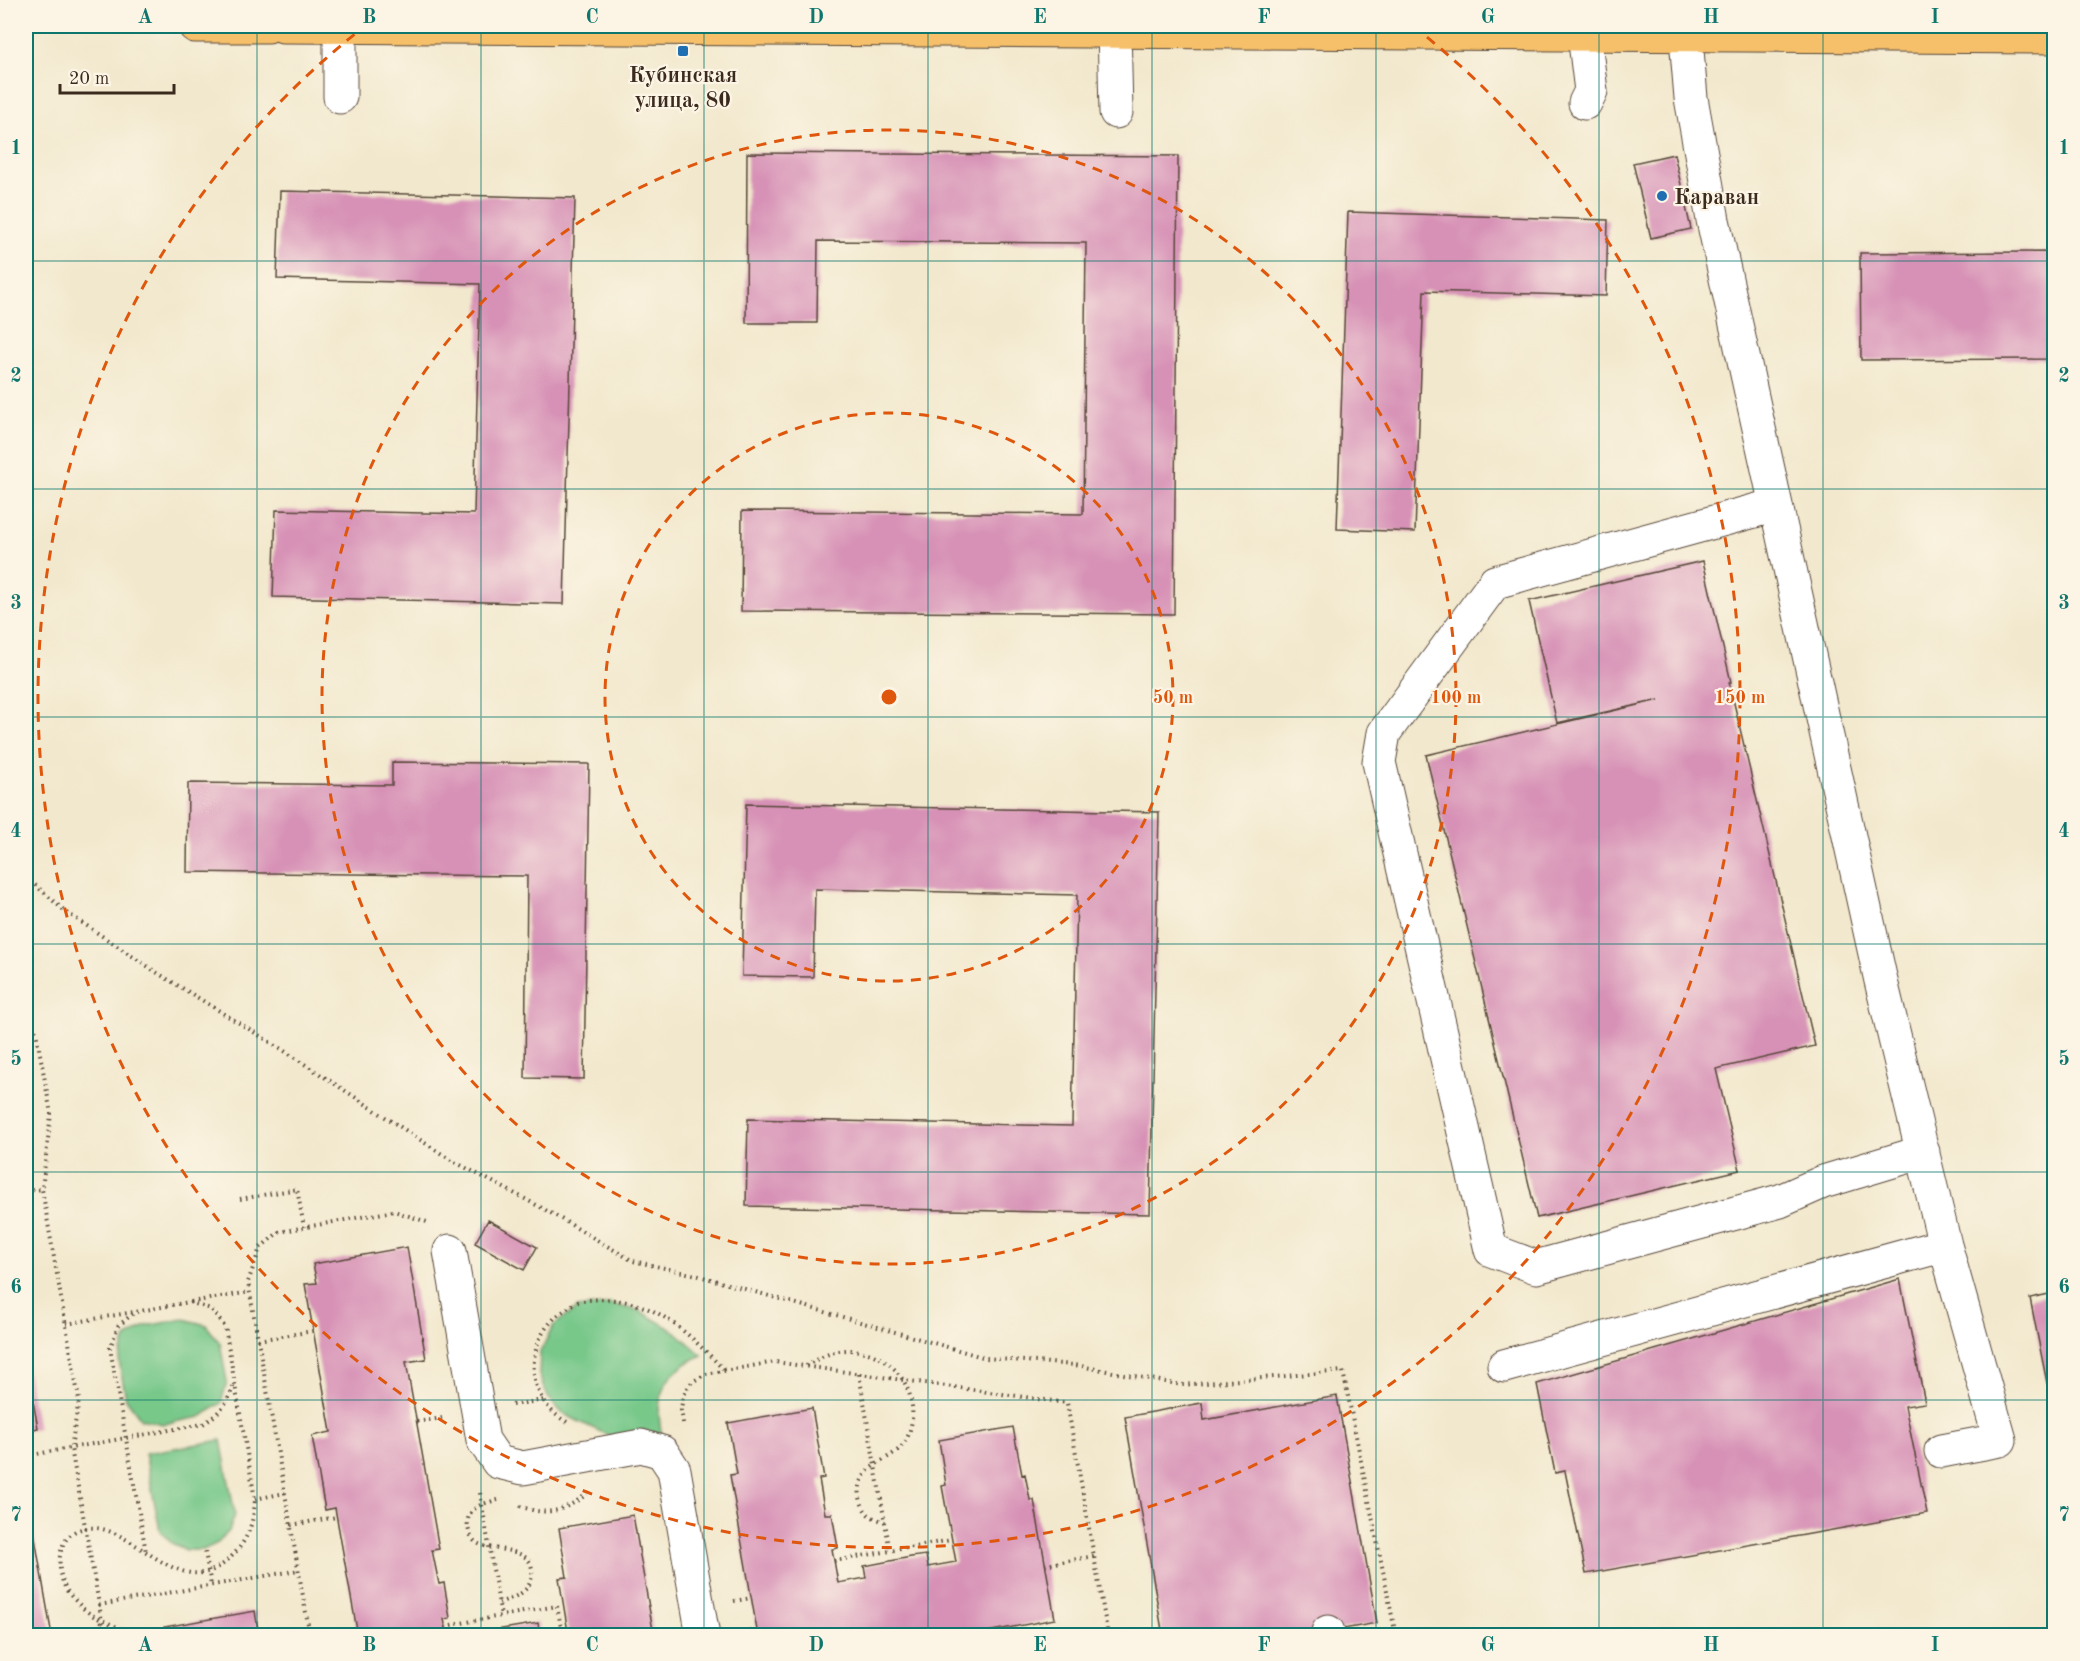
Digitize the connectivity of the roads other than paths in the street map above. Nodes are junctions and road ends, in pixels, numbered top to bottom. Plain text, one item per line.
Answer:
1 (195, 26) edge
2 (213, 26) edge
3 (268, 26) edge
4 (284, 26) edge
5 (340, 26) edge
6 (1114, 28) edge
7 (1583, 30) edge
8 (1685, 31) edge
9 (1971, 31) edge
10 (2055, 37) edge
11 (340, 98) dead end
12 (1585, 104) dead end
13 (1116, 112) dead end
14 (1776, 505) junction
15 (1923, 1152) junction
16 (1945, 1245) junction
17 (450, 1251) road end
18 (1504, 1366) dead end
19 (1941, 1451) dead end
20 (703, 1635) edge

1 - 2 main road
2 - 3 main road
4 - 5 main road
5 - 6 main road
5 - 11 lane
6 - 7 main road
6 - 13 lane
7 - 8 main road
7 - 12 lane
8 - 9 main road
8 - 14 lane
9 - 10 main road
14 - 15 lane
14 - 15 lane
15 - 16 lane
16 - 18 lane
16 - 19 lane
17 - 20 lane

